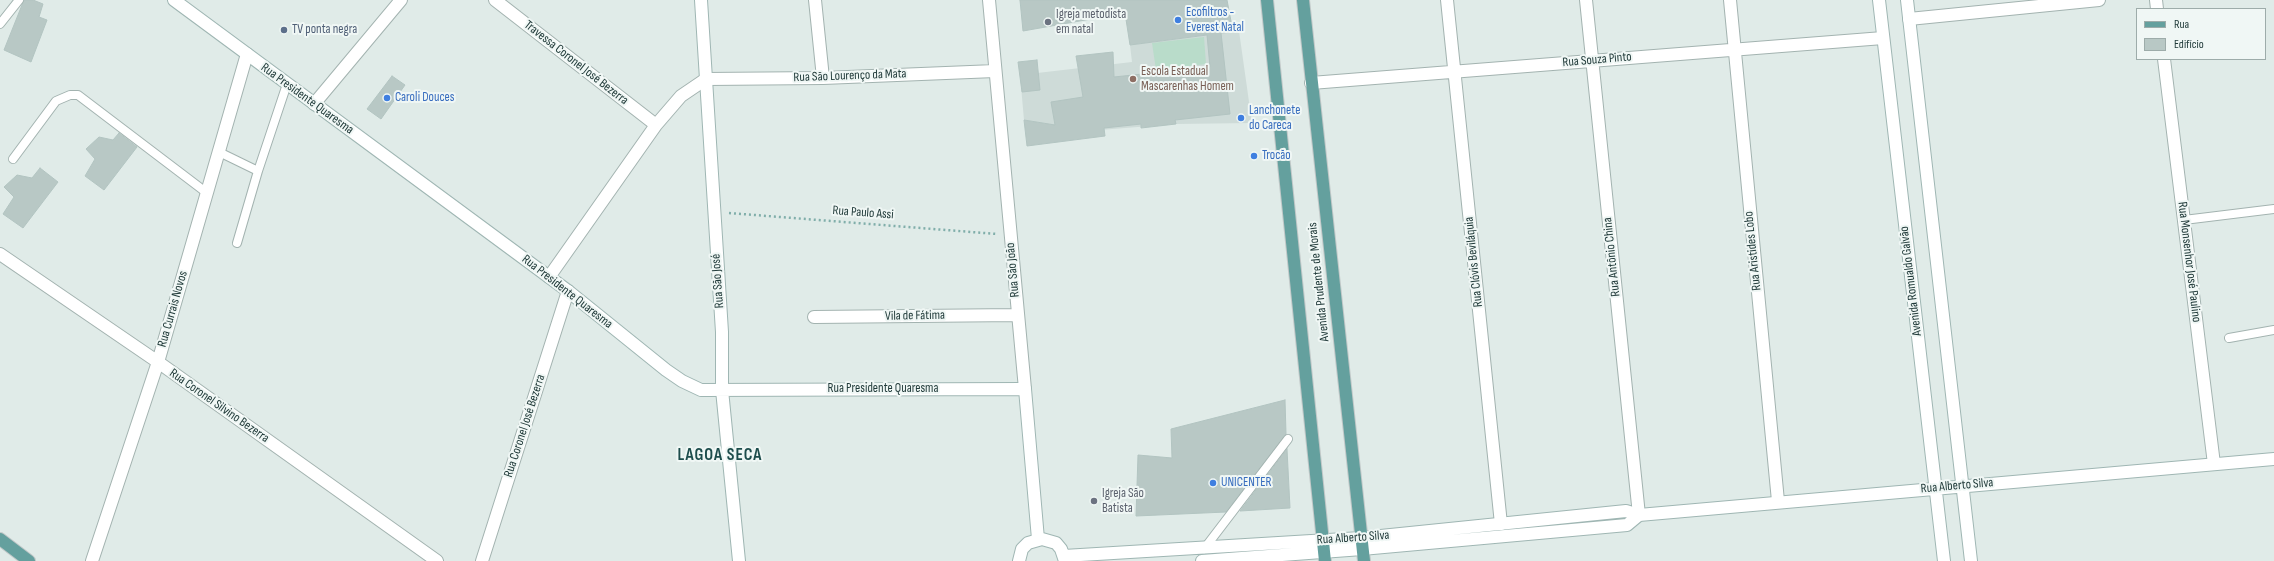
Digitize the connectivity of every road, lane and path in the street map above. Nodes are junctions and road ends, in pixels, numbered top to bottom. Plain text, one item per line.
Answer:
1 (19, 0) edge
2 (174, 0) edge
3 (401, 0) edge
4 (495, 0) edge
5 (701, 0) edge
6 (815, 0) edge
7 (989, 0) edge
8 (1267, 0) edge
9 (1303, 0) edge
10 (1448, 0) edge
11 (1586, 0) edge
12 (1730, 0) edge
13 (1879, 0) edge
14 (1907, 0) edge
15 (2099, 0) edge
16 (1909, 19) junction
17 (0, 24) edge
18 (1883, 38) junction
19 (1734, 50) junction
20 (247, 54) junction
21 (1592, 60) junction
22 (2164, 60) edge
23 (995, 71) junction
24 (1454, 72) junction
25 (823, 78) junction
26 (706, 79) junction
27 (1311, 83) junction
28 (287, 84) junction
29 (314, 104) junction
30 (656, 125) junction
31 (219, 152) junction
32 (13, 159) dead end
33 (258, 171) junction
34 (207, 193) junction
35 (2274, 209) edge
36 (714, 212) junction
37 (2184, 220) junction
38 (1010, 235) junction
39 (237, 243) dead end
40 (0, 254) edge
41 (549, 277) junction
42 (568, 291) junction
43 (1017, 315) junction
44 (814, 317) dead end
45 (2274, 330) edge
46 (2229, 338) dead end
47 (158, 362) junction
48 (1025, 389) junction
49 (722, 390) junction
50 (1288, 439) dead end
51 (2274, 459) edge
52 (2214, 464) junction
53 (1963, 485) junction
54 (1936, 488) junction
55 (1778, 501) junction
56 (1639, 515) junction
57 (1501, 524) junction
58 (0, 539) edge
59 (1038, 540) junction
60 (1323, 540) junction
61 (1362, 549) edge
62 (1200, 553) edge
63 (1324, 557) edge
64 (1065, 558) edge
65 (29, 561) edge
66 (92, 561) edge
67 (437, 561) edge
68 (482, 561) edge
69 (739, 561) edge
70 (1019, 561) edge
71 (1202, 561) edge
72 (1944, 561) edge
73 (1971, 561) edge

1 - 17 lane
2 - 20 street, Rua Presidente Quaresma
3 - 29 street
4 - 30 street, Travessa Coronel José Bezerra
5 - 26 street, Rua São José
6 - 25 street
7 - 23 street, Rua São João
8 - 60 main road, Avenida Prudente de Morais
9 - 27 main road, Avenida Prudente de Morais
10 - 24 street, Rua Clóvis Beviláquia
11 - 21 street, Rua Antônio China
12 - 19 street, Rua Aristides Lobo
13 - 18 street, Avenida Romualdo Galvão
14 - 16 street
15 - 16 street
16 - 53 street
18 - 19 street, Rua Souza Pinto
18 - 54 street, Avenida Romualdo Galvão
19 - 21 street, Rua Souza Pinto
19 - 55 street, Rua Aristides Lobo
20 - 28 street, Rua Presidente Quaresma
20 - 31 street, Rua Currais Novos
21 - 24 street, Rua Souza Pinto
21 - 56 street, Rua Antônio China
22 - 37 street, Rua Monsenhor José Paulino
23 - 25 street, Rua São Lourenço da Mata
23 - 38 street, Rua São João
24 - 27 street, Rua Souza Pinto
24 - 57 street, Rua Clóvis Beviláquia
25 - 26 street, Rua São Lourenço da Mata
26 - 30 street
26 - 36 street, Rua São José
27 - 61 main road, Avenida Prudente de Morais
28 - 29 street, Rua Presidente Quaresma
28 - 33 lane
29 - 41 street, Rua Presidente Quaresma
30 - 41 street
31 - 33 lane
31 - 34 street, Rua Currais Novos
32 - 34 lane
33 - 39 lane
34 - 47 street, Rua Currais Novos
35 - 37 lane
36 - 38 path, Rua Paulo Assi
36 - 49 street, Rua São José
37 - 52 street, Rua Monsenhor José Paulino
38 - 43 street, Rua São João
40 - 47 street, Rua Coronel Silvino Bezerra
41 - 42 street, Rua Presidente Quaresma
42 - 49 street, Rua Presidente Quaresma
42 - 68 street, Rua Coronel José Bezerra
43 - 44 street, Vila de Fátima
43 - 48 street, Rua São João
45 - 46 lane
47 - 66 street, Rua Currais Novos
47 - 67 street, Rua Coronel Silvino Bezerra
48 - 49 street, Rua Presidente Quaresma
48 - 59 street, Rua São João
49 - 69 street, Rua São José
50 - 62 lane
51 - 52 street, Rua Alberto Silva
52 - 53 street, Rua Alberto Silva
53 - 54 street, Rua Alberto Silva
53 - 73 street
54 - 55 street, Rua Alberto Silva
54 - 72 street, Avenida Romualdo Galvão
55 - 56 street, Rua Alberto Silva
56 - 57 street, Rua Alberto Silva
56 - 61 street, Rua Alberto Silva
57 - 61 street, Rua Alberto Silva
58 - 65 main road
59 - 64 street
59 - 70 street
60 - 61 street, Rua Alberto Silva
60 - 62 street, Rua Alberto Silva
60 - 63 main road, Avenida Prudente de Morais
61 - 63 street, Rua Alberto Silva
62 - 64 street, Rua Alberto Silva
63 - 71 street, Rua Alberto Silva

